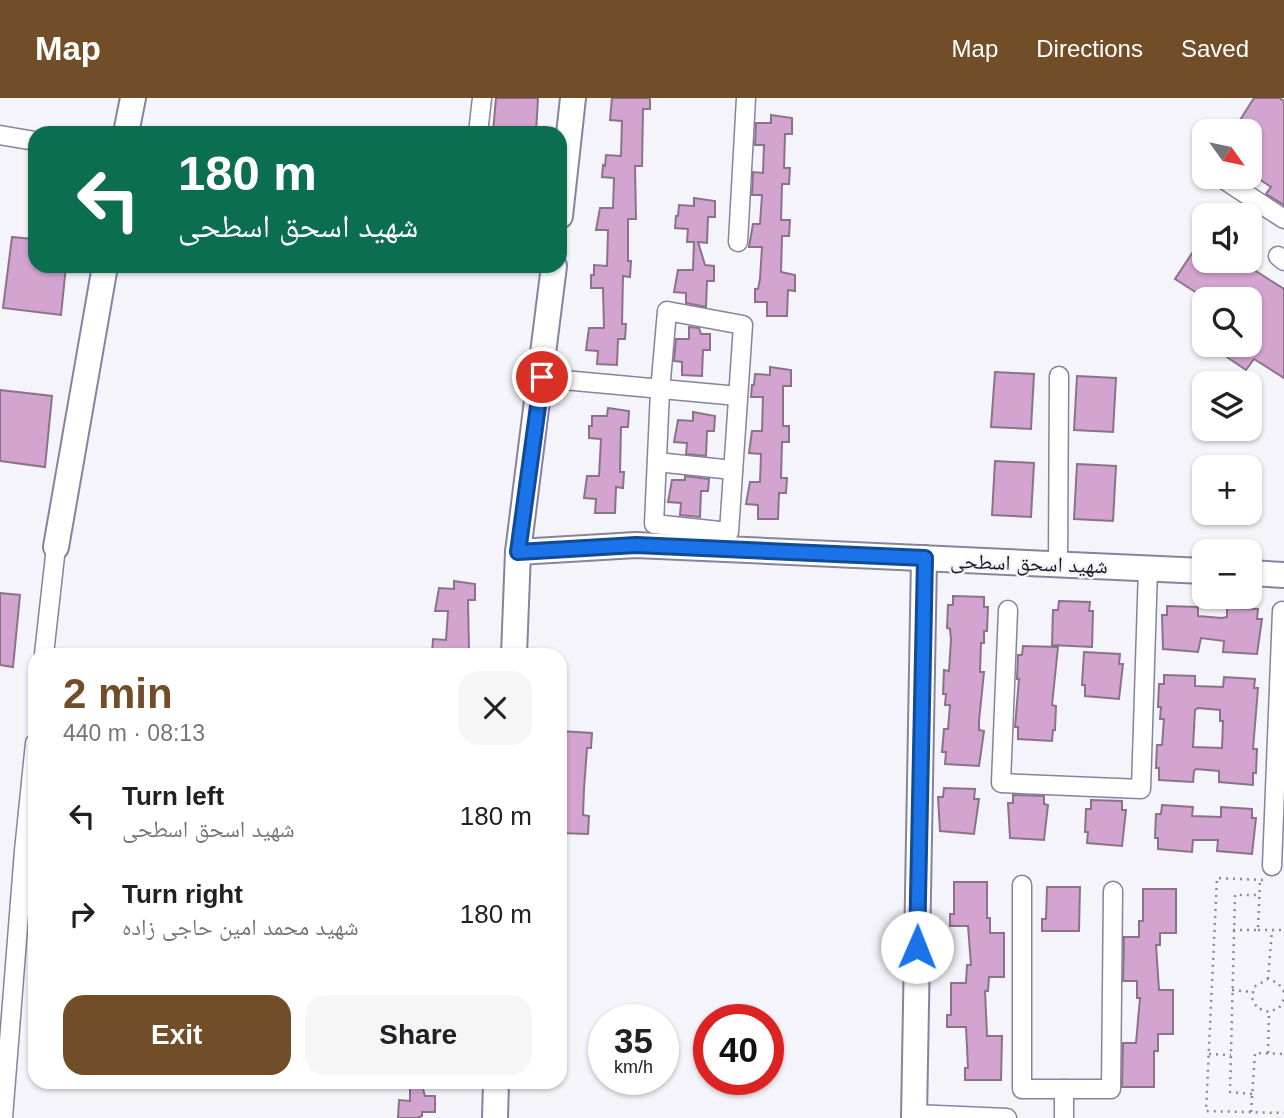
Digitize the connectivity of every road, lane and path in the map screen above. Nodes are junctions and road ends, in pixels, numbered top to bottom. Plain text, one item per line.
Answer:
1 (133, 98) edge
2 (482, 98) edge
3 (573, 98) edge
4 (746, 98) edge
5 (127, 126) edge
6 (479, 126) edge
7 (0, 135) edge
8 (28, 140) edge
9 (567, 152) edge
10 (1238, 189) edge
11 (1284, 219) edge
12 (738, 242) dead end
13 (104, 273) edge
14 (553, 273) edge
15 (1059, 376) dead end
16 (542, 377) junction
17 (660, 391) junction
18 (738, 396) junction
19 (657, 462) junction
20 (733, 470) junction
21 (56, 547) joint
22 (518, 552) junction
23 (925, 558) junction
24 (1058, 564) junction
25 (1148, 568) junction
26 (1192, 570) edge
27 (1262, 574) edge
28 (1284, 575) edge
29 (1008, 610) dead end
30 (1282, 611) dead end
31 (45, 648) edge
32 (514, 648) edge
33 (1279, 788) edge
34 (28, 825) edge
35 (1268, 876) junction
36 (1022, 885) dead end
37 (1112, 891) dead end
38 (1260, 895) junction
39 (1233, 930) junction
40 (1258, 930) junction
41 (1272, 930) junction
42 (1284, 930) edge
43 (1268, 979) junction
44 (1232, 990) junction
45 (1252, 992) junction
46 (1284, 992) edge
47 (1284, 999) edge
48 (1269, 1012) junction
49 (1268, 1053) junction
50 (1209, 1054) junction
51 (1284, 1054) edge
52 (1231, 1055) junction
53 (496, 1089) edge
54 (1064, 1089) junction
55 (1252, 1094) junction
56 (1251, 1112) junction
57 (1284, 1113) edge
58 (914, 1116) edge
59 (3, 1118) edge
60 (495, 1118) edge
61 (1007, 1118) edge
62 (1064, 1118) edge

1 - 5 street
2 - 6 street
3 - 9 street
4 - 12 street
7 - 8 street
10 - 11 street
13 - 21 street
14 - 16 street
15 - 24 street
16 - 17 street
16 - 22 street
17 - 18 street
17 - 18 street
17 - 19 street
18 - 20 street
19 - 20 street
19 - 20 street
21 - 31 street
22 - 23 street, شهید اسحق اسطحی
22 - 32 street
23 - 24 street, شهید اسحق اسطحی
23 - 58 street
24 - 25 street, شهید اسحق اسطحی
25 - 26 street, شهید اسحق اسطحی
25 - 29 street
27 - 28 street
30 - 33 street
33 - 35 street
34 - 59 street
35 - 38 path
35 - 50 path
36 - 54 street
37 - 54 street
38 - 39 path
38 - 40 path
39 - 40 path
39 - 44 path
40 - 41 path
41 - 42 path
41 - 43 path
43 - 45 path
43 - 46 path
44 - 45 path
44 - 52 path
45 - 48 path
47 - 48 path
48 - 49 path
49 - 51 path
49 - 55 path
50 - 52 path
50 - 56 path
52 - 55 path
53 - 60 street
54 - 62 street
55 - 56 path
56 - 57 path
58 - 61 street

